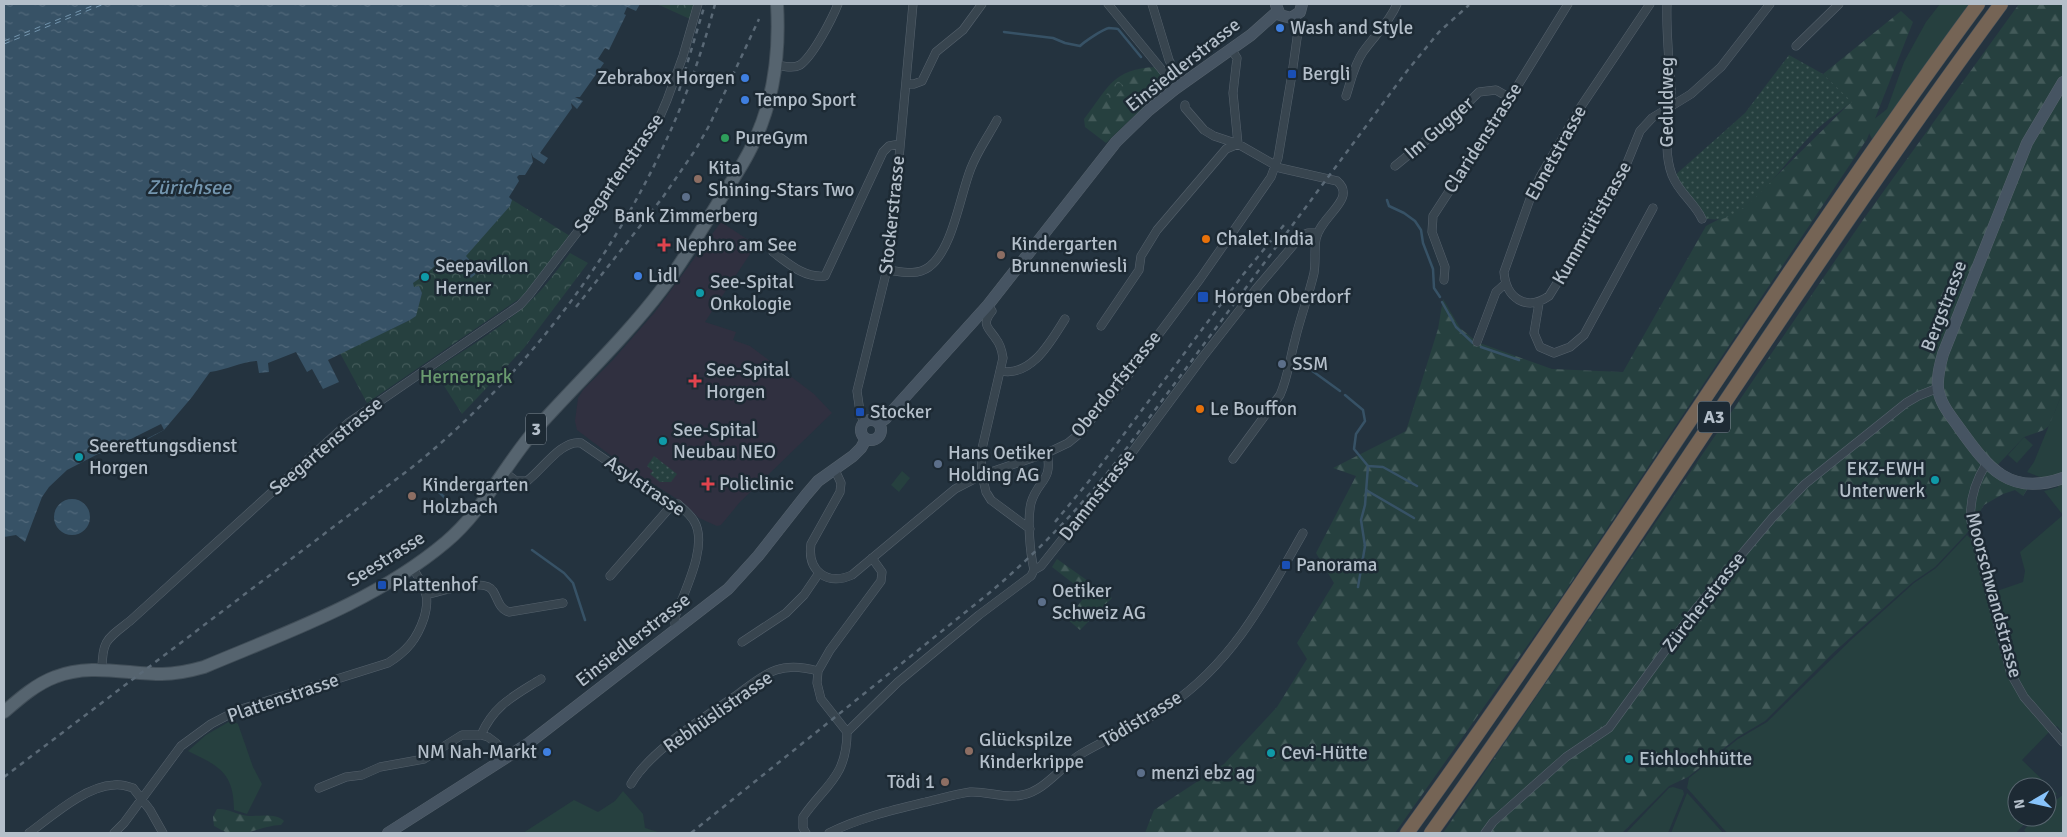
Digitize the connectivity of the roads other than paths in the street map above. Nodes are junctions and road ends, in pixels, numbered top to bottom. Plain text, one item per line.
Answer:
1 (698, 4) edge
2 (838, 4) edge
3 (913, 4) edge
4 (982, 4) edge
5 (1108, 4) edge
6 (1152, 4) edge
7 (1302, 4) edge
8 (1397, 4) edge
9 (1568, 4) edge
10 (1650, 4) edge
11 (1667, 4) edge
12 (1770, 4) edge
13 (1839, 4) edge
14 (1978, 4) edge
15 (2001, 4) edge
16 (778, 8) edge
17 (1277, 8) edge
18 (1295, 17) junction
19 (1796, 46) dead end
20 (1231, 49) junction
21 (776, 66) junction
22 (1175, 74) junction
23 (2063, 82) edge
24 (906, 84) junction
25 (1182, 84) junction
26 (1346, 96) dead end
27 (1510, 98) junction
28 (1185, 105) dead end
29 (1669, 108) junction
30 (997, 120) dead end
31 (900, 144) junction
32 (1238, 144) junction
33 (1276, 166) junction
34 (1395, 166) dead end
35 (1654, 208) dead end
36 (1702, 219) dead end
37 (1318, 233) junction
38 (773, 252) dead end
39 (888, 270) junction
40 (1444, 280) dead end
41 (1505, 284) junction
42 (1539, 303) junction
43 (988, 305) junction
44 (1065, 318) dead end
45 (1101, 326) dead end
46 (1477, 342) dead end
47 (1001, 371) junction
48 (1938, 388) junction
49 (864, 422) junction
50 (879, 423) junction
51 (866, 438) junction
52 (1047, 453) junction
53 (1233, 460) dead end
54 (1986, 464) junction
55 (836, 470) junction
56 (504, 472) junction
57 (982, 475) junction
58 (2063, 478) edge
59 (672, 505) junction
60 (1030, 532) junction
61 (1303, 533) dead end
62 (872, 558) junction
63 (412, 567) junction
64 (1034, 570) junction
65 (819, 574) junction
66 (610, 576) dead end
67 (426, 595) junction
68 (563, 603) dead end
69 (678, 627) junction
70 (742, 642) dead end
71 (102, 670) junction
72 (818, 671) junction
73 (541, 679) dead end
74 (4, 712) edge
75 (847, 732) junction
76 (481, 735) junction
77 (2063, 742) edge
78 (507, 758) junction
79 (631, 784) dead end
80 (319, 788) dead end
81 (142, 800) junction
82 (28, 833) edge
83 (114, 833) edge
84 (163, 833) edge
85 (388, 833) edge
86 (806, 833) edge
87 (829, 833) edge
88 (1408, 833) edge
89 (1430, 833) edge
90 (1485, 833) edge

1 - 71 street, Seegartenstrasse
2 - 21 street
3 - 24 street, Stockerstrasse
4 - 24 street
5 - 22 street
6 - 22 street
7 - 18 main road
8 - 26 street
9 - 27 street, Claridenstrasse
10 - 41 street, Ebnetstrasse
11 - 29 street, Geduldweg
12 - 29 street, Kummrütistrasse
13 - 19 street
14 - 88 highway, A3
15 - 89 highway, A3
16 - 21 main road, Seestrasse / 3
17 - 18 main road
17 - 20 main road, Einsiedlerstrasse
18 - 33 street, Oberdorfstrasse
20 - 25 main road, Einsiedlerstrasse
20 - 32 street
21 - 56 main road, Seestrasse / 3
22 - 25 street
23 - 48 main road, Bergstrasse
24 - 31 street, Stockerstrasse
25 - 43 main road, Einsiedlerstrasse
27 - 34 street, Im Gugger
27 - 40 street, Claridenstrasse
28 - 32 street
29 - 36 street, Geduldweg
29 - 42 street, Kummrütistrasse
30 - 39 street
31 - 38 street
31 - 39 street, Stockerstrasse
32 - 33 street
32 - 45 street
33 - 37 street
33 - 52 street, Oberdorfstrasse
35 - 42 street
37 - 53 street
37 - 64 street, Dammstrasse
39 - 49 street, Stockerstrasse
41 - 42 street, Kummrütistrasse
41 - 46 street, Ebnetstrasse
43 - 47 street
43 - 50 main road, Einsiedlerstrasse
44 - 47 street
47 - 57 street
48 - 54 main road, Bergstrasse
48 - 90 street, Zürcherstrasse
49 - 50 main road
49 - 51 main road
50 - 51 main road
51 - 55 main road, Einsiedlerstrasse
52 - 57 street, Oberdorfstrasse
52 - 60 street
54 - 58 main road, Bergstrasse
54 - 77 street, Moorschwandstrasse
55 - 65 street
55 - 69 main road, Einsiedlerstrasse
56 - 59 street, Asylstrasse
56 - 63 main road, Seestrasse / 3
57 - 60 street
57 - 62 street, Oberdorfstrasse
59 - 66 street
59 - 69 street, Asylstrasse
60 - 64 street
61 - 87 street, Tödistrasse
62 - 65 street, Oberdorfstrasse
62 - 72 street
63 - 67 street
63 - 71 main road, Seestrasse / 3
64 - 75 street, Dammstrasse
65 - 70 street
67 - 68 street
67 - 81 street, Plattenstrasse
69 - 78 main road, Einsiedlerstrasse
71 - 74 main road, Seestrasse / 3
72 - 75 street
72 - 79 street, Rebhüslistrasse
73 - 76 street
75 - 86 street
76 - 78 street
76 - 80 street
78 - 85 main road, Einsiedlerstrasse
81 - 82 street
81 - 83 street, Plattenstrasse
81 - 84 street

